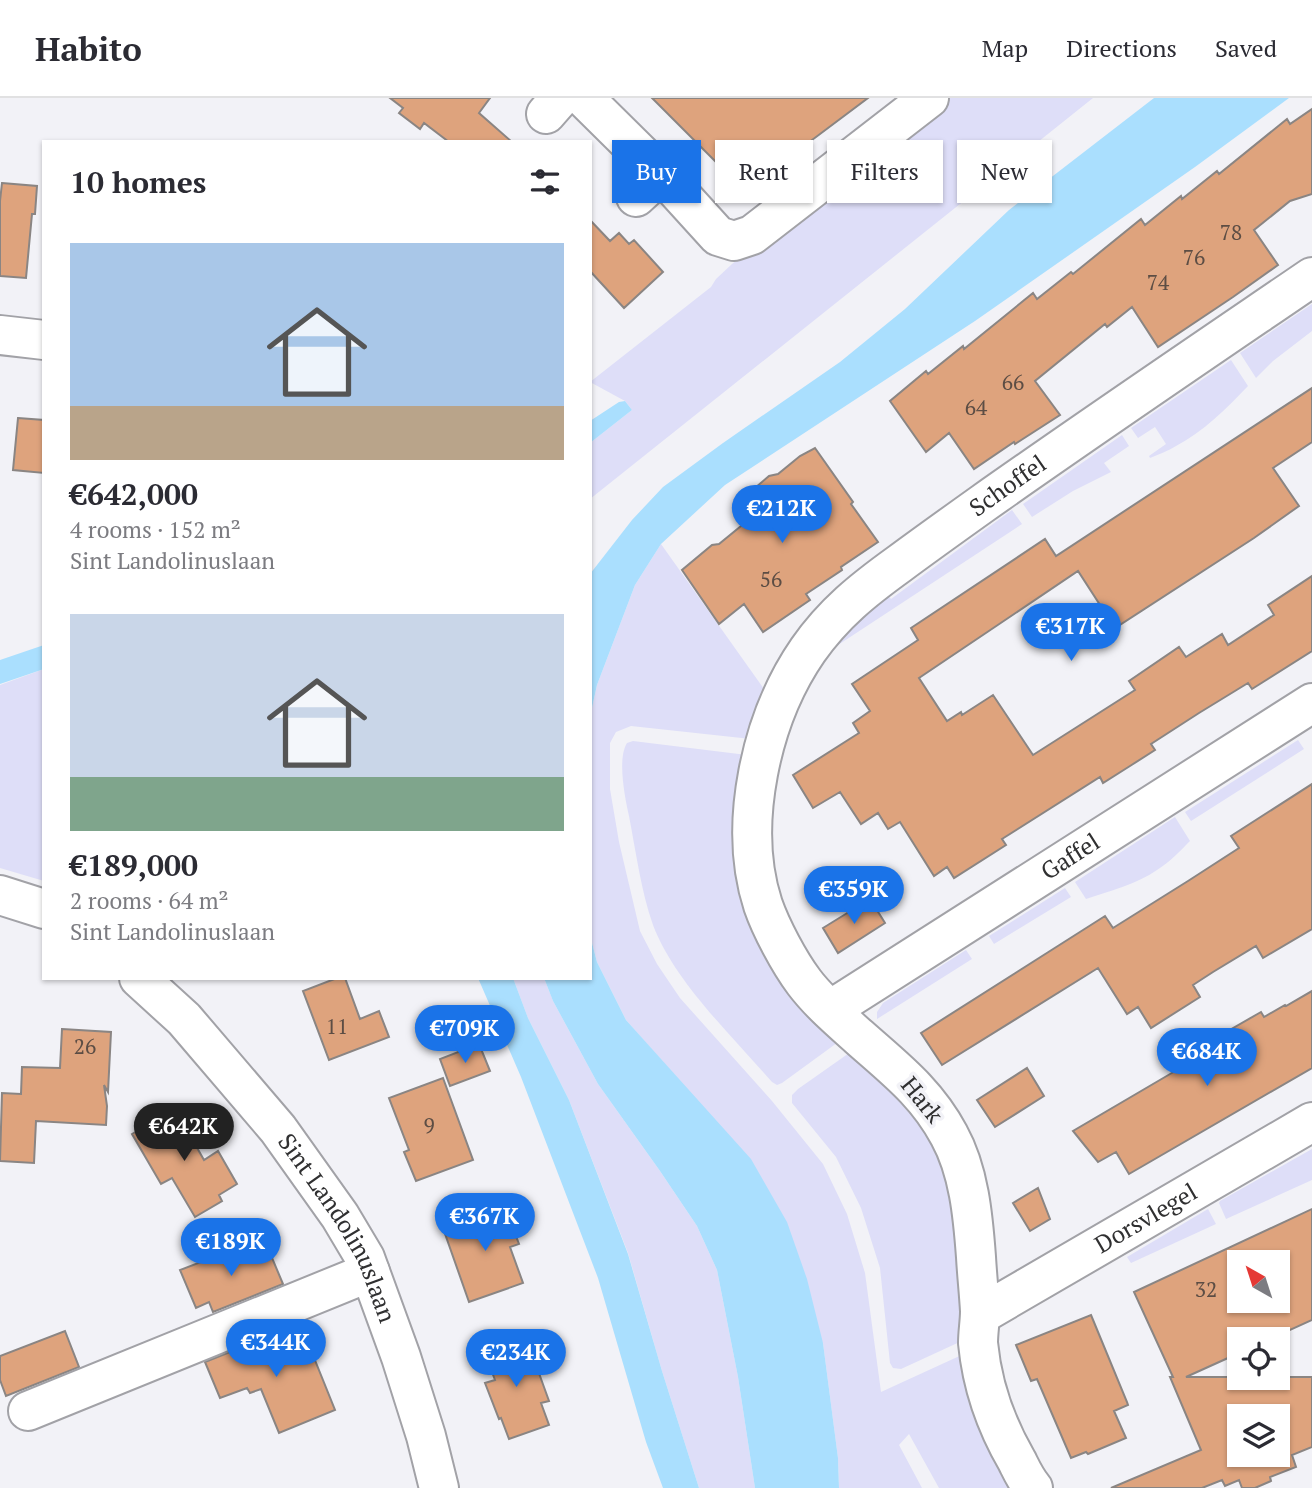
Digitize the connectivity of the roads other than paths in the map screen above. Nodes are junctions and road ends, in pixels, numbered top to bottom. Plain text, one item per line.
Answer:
1 (929, 98) edge
2 (573, 102) edge
3 (1312, 277) edge
4 (0, 335) edge
5 (42, 340) edge
6 (1309, 710) edge
7 (764, 749) joint
8 (0, 895) edge
9 (42, 908) edge
10 (141, 980) edge
11 (830, 1010) junction
12 (1312, 1122) edge
13 (370, 1272) junction
14 (980, 1315) junction
15 (28, 1411) dead end
16 (439, 1488) edge
17 (1033, 1488) edge

1 - 2 street
3 - 7 street, Schoffel
4 - 5 street
6 - 11 street, Gaffel
7 - 11 street, Hark
8 - 9 street
10 - 13 street, Sint Landolinuslaan
11 - 14 street, Hark
12 - 14 street, Dorsvlegel
13 - 15 street
13 - 16 street, Sint Landolinuslaan
14 - 17 street, Hark

